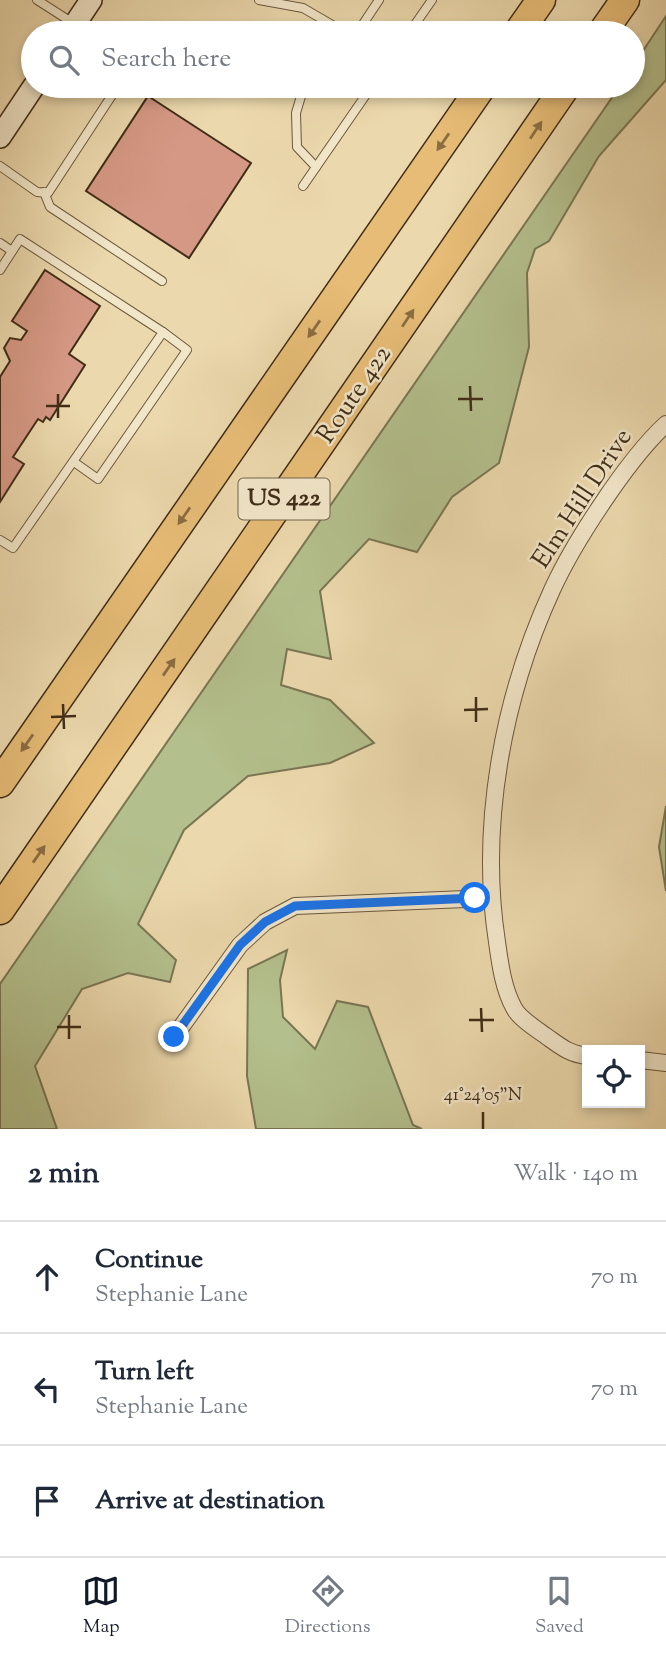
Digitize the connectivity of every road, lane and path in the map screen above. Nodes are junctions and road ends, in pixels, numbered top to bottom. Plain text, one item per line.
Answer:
1 (37, 0) edge
2 (91, 0) edge
3 (259, 0) edge
4 (379, 0) edge
5 (432, 0) edge
6 (541, 0) edge
7 (625, 0) edge
8 (62, 21) edge
9 (77, 21) edge
10 (324, 21) edge
11 (365, 21) edge
12 (417, 21) edge
13 (526, 21) edge
14 (610, 21) edge
15 (26, 98) edge
16 (110, 98) edge
17 (300, 98) edge
18 (364, 98) edge
19 (474, 98) edge
20 (558, 98) edge
21 (0, 137) edge
22 (0, 166) edge
23 (316, 167) junction
24 (303, 186) dead end
25 (44, 192) junction
26 (0, 243) edge
27 (12, 251) junction
28 (0, 270) edge
29 (162, 281) dead end
30 (163, 332) junction
31 (666, 424) edge
32 (74, 462) junction
33 (0, 540) edge
34 (0, 782) edge
35 (490, 898) junction
36 (0, 910) edge
37 (174, 1037) dead end
38 (582, 1055) edge
39 (645, 1061) edge
40 (666, 1063) edge

1 - 8 lane
2 - 9 street
3 - 10 lane
4 - 11 lane
5 - 12 lane
6 - 13 highway
7 - 14 highway
15 - 21 street
16 - 25 lane
17 - 23 lane
18 - 23 lane
19 -> 34 highway, US 422
36 -> 20 highway, Route 422 / US 422
22 - 25 lane
23 - 24 lane
25 - 29 lane
26 - 27 lane
27 - 28 lane
27 - 30 lane
30 - 32 lane
30 - 32 lane
31 - 35 street, Elm Hill Drive
32 - 33 lane
35 - 37 street
35 - 38 street, Elm Hill Drive
39 - 40 street

